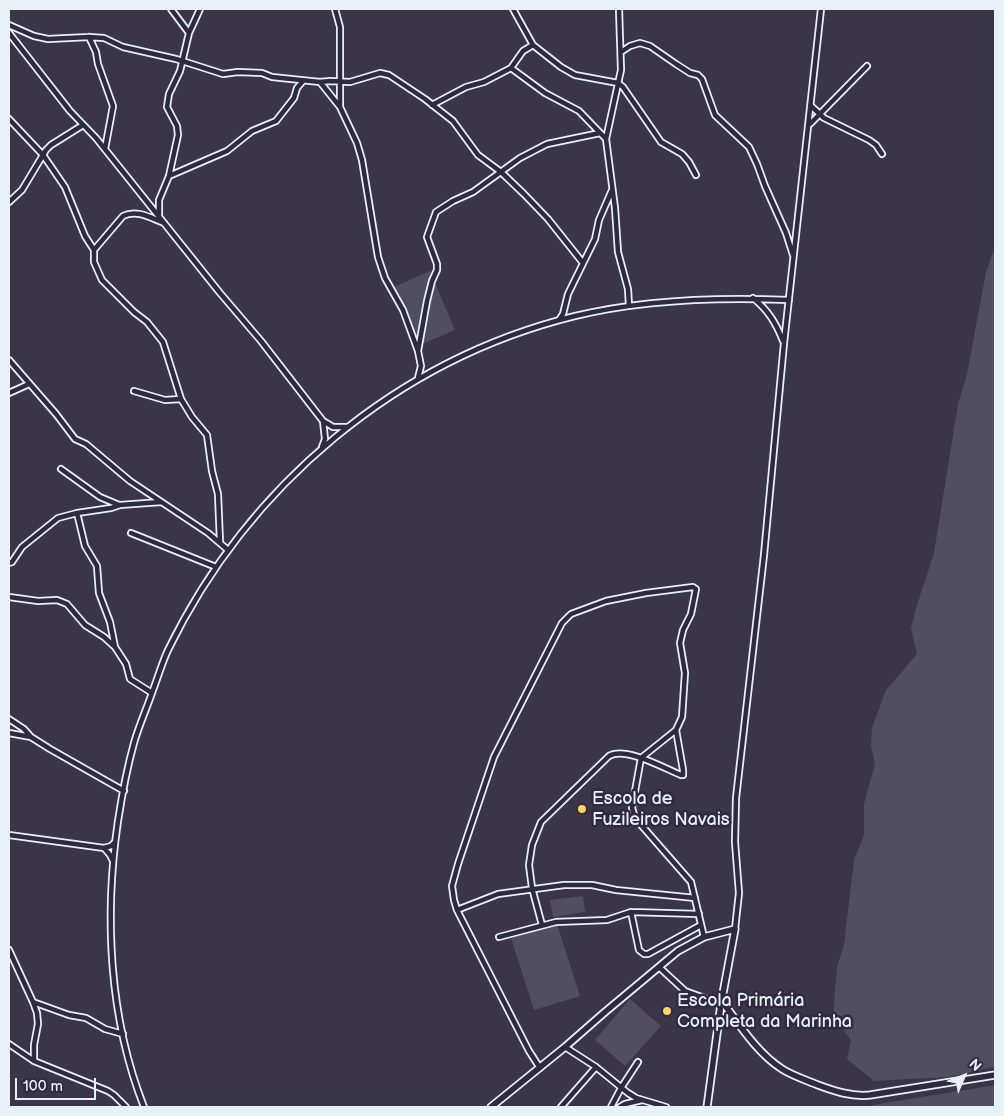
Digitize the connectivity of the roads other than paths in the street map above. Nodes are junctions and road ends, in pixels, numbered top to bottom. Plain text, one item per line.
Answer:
1 (171, 9) edge
2 (200, 9) edge
3 (335, 9) edge
4 (512, 9) edge
5 (619, 9) edge
6 (821, 9) edge
7 (9, 24) edge
8 (9, 33) edge
9 (189, 33) junction
10 (89, 37) junction
11 (533, 46) junction
12 (622, 52) junction
13 (181, 61) junction
14 (867, 66) dead end
15 (511, 68) junction
16 (303, 81) junction
17 (340, 81) junction
18 (320, 82) junction
19 (618, 83) junction
20 (432, 105) junction
21 (811, 106) junction
22 (340, 107) junction
23 (819, 115) junction
24 (9, 118) edge
25 (83, 124) junction
26 (809, 125) junction
27 (600, 133) junction
28 (606, 138) junction
29 (105, 149) junction
30 (882, 154) dead end
31 (43, 155) junction
32 (501, 172) junction
33 (696, 175) dead end
34 (168, 176) junction
35 (612, 189) junction
36 (9, 202) edge
37 (159, 215) junction
38 (166, 224) junction
39 (94, 250) junction
40 (794, 259) junction
41 (583, 263) junction
42 (753, 298) junction
43 (790, 300) junction
44 (629, 306) junction
45 (559, 320) junction
46 (784, 342) junction
47 (418, 351) junction
48 (9, 360) edge
49 (421, 362) junction
50 (434, 370) junction
51 (418, 379) junction
52 (29, 384) junction
53 (134, 391) dead end
54 (9, 393) edge
55 (181, 399) junction
56 (323, 422) junction
57 (347, 427) junction
58 (322, 446) junction
59 (61, 469) dead end
60 (162, 502) junction
61 (120, 505) junction
62 (77, 512) junction
63 (131, 533) dead end
64 (220, 542) junction
65 (228, 550) junction
66 (9, 563) edge
67 (216, 567) junction
68 (9, 597) edge
69 (115, 647) junction
70 (152, 693) junction
71 (9, 718) edge
72 (676, 730) junction
73 (9, 733) edge
74 (31, 737) junction
75 (641, 758) junction
76 (124, 791) junction
77 (9, 835) edge
78 (115, 842) junction
79 (104, 848) junction
80 (113, 861) junction
81 (532, 888) junction
82 (695, 898) junction
83 (457, 910) junction
84 (631, 912) junction
85 (699, 914) junction
86 (542, 925) junction
87 (701, 925) junction
88 (735, 929) junction
89 (704, 936) junction
90 (499, 937) dead end
91 (9, 950) edge
92 (659, 967) junction
93 (33, 1002) junction
94 (721, 1002) junction
95 (123, 1034) junction
96 (9, 1044) edge
97 (565, 1047) junction
98 (34, 1061) junction
99 (638, 1062) dead end
100 (596, 1067) junction
101 (540, 1068) junction
102 (995, 1075) edge
103 (621, 1088) junction
104 (643, 1100) junction
105 (126, 1107) edge
106 (144, 1107) edge
107 (491, 1107) edge
108 (561, 1107) edge
109 (611, 1107) edge
110 (620, 1107) edge
111 (666, 1107) edge
112 (707, 1107) edge

1 - 9 street
2 - 9 street
3 - 17 street
4 - 11 street
5 - 12 street
6 - 21 street
7 - 10 street
8 - 25 street
9 - 13 street
10 - 13 street
10 - 29 street
11 - 15 street
11 - 19 street
12 - 19 street
12 - 40 street
13 - 16 street
13 - 34 street
14 - 23 street
15 - 20 street
15 - 27 street
16 - 18 street
16 - 34 street
17 - 18 street
17 - 20 street
17 - 22 street
18 - 22 street
19 - 28 street
19 - 33 street
20 - 32 street
21 - 23 street
21 - 26 street
22 - 47 street
23 - 26 street
23 - 30 street
24 - 31 street
25 - 29 street
25 - 31 street
26 - 40 street
27 - 28 street
27 - 32 street
28 - 35 street
29 - 37 street
31 - 36 street
31 - 39 street
32 - 41 street
32 - 47 street
34 - 37 street
35 - 41 street
35 - 44 street
37 - 38 street
38 - 39 street
38 - 56 street
39 - 55 street
40 - 43 street
41 - 45 street
42 - 43 street
42 - 44 street
42 - 46 street
43 - 46 street
44 - 45 street
45 - 50 street
46 - 88 street
47 - 49 street
48 - 52 street
49 - 50 street
49 - 51 street
50 - 51 street
51 - 57 street
52 - 54 street
52 - 60 street
53 - 55 street
55 - 64 street
56 - 57 street
56 - 58 street
57 - 58 street
58 - 65 street
59 - 61 street
60 - 61 street
60 - 64 street
61 - 62 street
62 - 66 street
62 - 69 street
63 - 67 street
64 - 65 street
65 - 67 street
67 - 70 street
68 - 69 street
69 - 70 street
70 - 76 street
71 - 74 street
72 - 75 street
72 - 75 street
72 - 83 street
73 - 74 street
74 - 76 street
75 - 81 street
75 - 82 street
76 - 78 street
77 - 79 street
78 - 79 street
78 - 80 street
79 - 80 street
80 - 95 street
81 - 82 street
81 - 83 street
81 - 86 street
82 - 85 street
83 - 101 street
84 - 85 street
84 - 86 street
84 - 87 street
85 - 87 street
86 - 90 street
87 - 89 street
88 - 89 street
88 - 94 street
89 - 92 street
91 - 93 street
92 - 94 street
92 - 97 street
93 - 95 street
93 - 98 street
94 - 102 street
94 - 112 street
95 - 106 street
96 - 98 street
97 - 100 street
97 - 101 street
98 - 105 street
99 - 103 street
100 - 103 street
100 - 108 street
101 - 107 street
103 - 104 street
103 - 109 street
104 - 110 street
104 - 111 street

